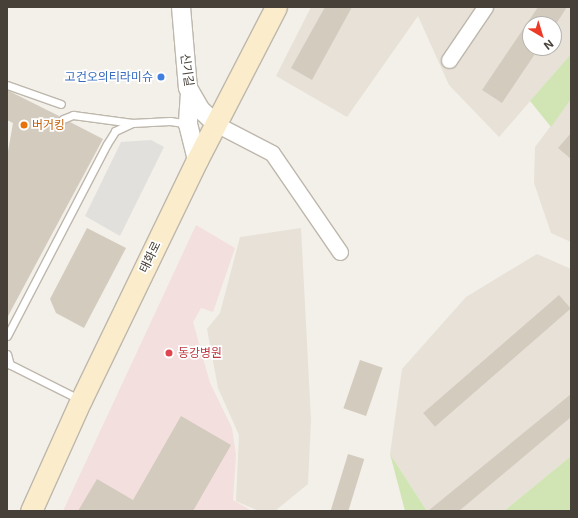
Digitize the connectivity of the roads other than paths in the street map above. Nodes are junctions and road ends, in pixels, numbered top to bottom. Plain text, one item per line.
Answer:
1 (181, 7) edge
2 (276, 7) edge
3 (485, 7) edge
4 (449, 60) dead end
5 (7, 85) edge
6 (190, 93) junction
7 (61, 104) dead end
8 (63, 118) dead end
9 (132, 123) junction
10 (188, 124) junction
11 (216, 124) junction
12 (197, 160) junction
13 (340, 252) dead end
14 (7, 336) edge
15 (7, 354) edge
16 (9, 364) edge
17 (81, 400) junction
18 (31, 511) edge

1 - 6 street, 신기길
2 - 11 main road, 태화로
3 - 4 street
5 - 7 lane
6 - 10 street
6 - 11 street, 신기길
8 - 9 lane
9 - 10 lane
9 - 14 lane
10 - 12 street
11 - 12 main road, 태화로
11 - 13 street
12 - 17 main road, 태화로
15 - 16 lane
16 - 17 lane
17 - 18 main road, 태화로

